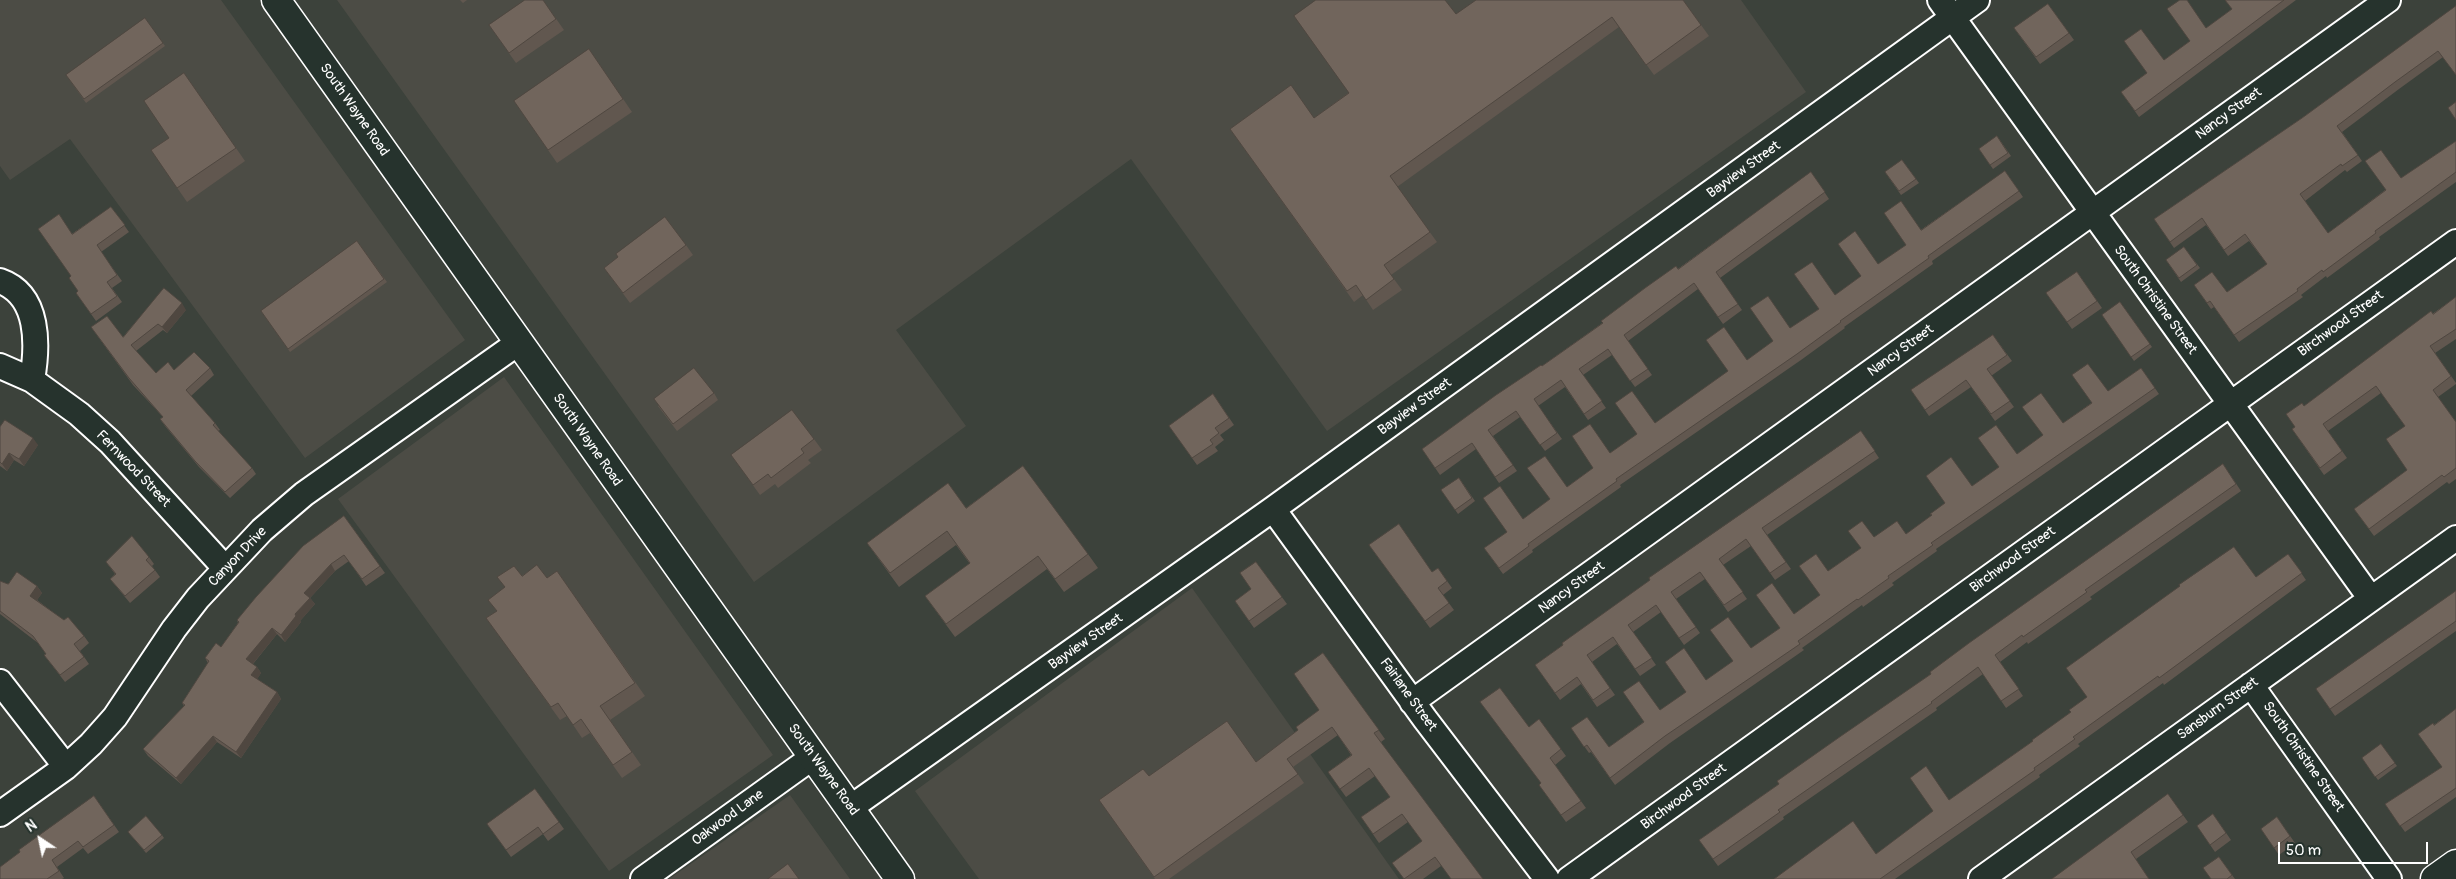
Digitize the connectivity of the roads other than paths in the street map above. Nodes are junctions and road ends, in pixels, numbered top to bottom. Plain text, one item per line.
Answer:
1 (276, 0) edge
2 (1977, 0) edge
3 (2388, 0) edge
4 (1946, 9) edge
5 (2093, 213) junction
6 (2456, 242) edge
7 (0, 281) edge
8 (518, 342) junction
9 (0, 366) edge
10 (32, 380) junction
11 (2229, 404) junction
12 (1274, 509) junction
13 (2456, 538) edge
14 (225, 568) junction
15 (2371, 599) junction
16 (0, 682) edge
17 (2251, 685) junction
18 (1412, 702) junction
19 (813, 757) junction
20 (66, 767) junction
21 (850, 808) junction
22 (0, 814) edge
23 (2456, 864) edge
24 (643, 879) edge
25 (900, 879) edge
26 (1547, 879) edge
27 (1569, 879) edge
28 (1981, 879) edge
29 (2390, 879) edge
30 (2435, 879) edge

1 - 8 main road, South Wayne Road
2 - 4 street, Bayview Street
3 - 5 street, Nancy Street
4 - 5 street, South Christine Street
4 - 12 street, Bayview Street
5 - 11 street, South Christine Street
5 - 18 street, Nancy Street
6 - 11 street, Birchwood Street
7 - 10 street
8 - 14 street, Canyon Drive
8 - 19 main road, South Wayne Road
9 - 10 street, Fernwood Street
10 - 14 street, Fernwood Street
11 - 15 street, South Christine Street
11 - 27 street, Birchwood Street
12 - 18 street, Fairlane Street
12 - 21 street, Bayview Street
13 - 15 street, Sansburn Street
14 - 20 street, Canyon Drive
15 - 17 street, Sansburn Street
16 - 20 street
17 - 28 street, Sansburn Street
17 - 29 street, South Christine Street
18 - 26 street, Fairlane Street
19 - 21 main road, South Wayne Road
19 - 24 street, Oakwood Lane
20 - 22 street, Canyon Drive
21 - 25 main road, South Wayne Road
23 - 30 main road

